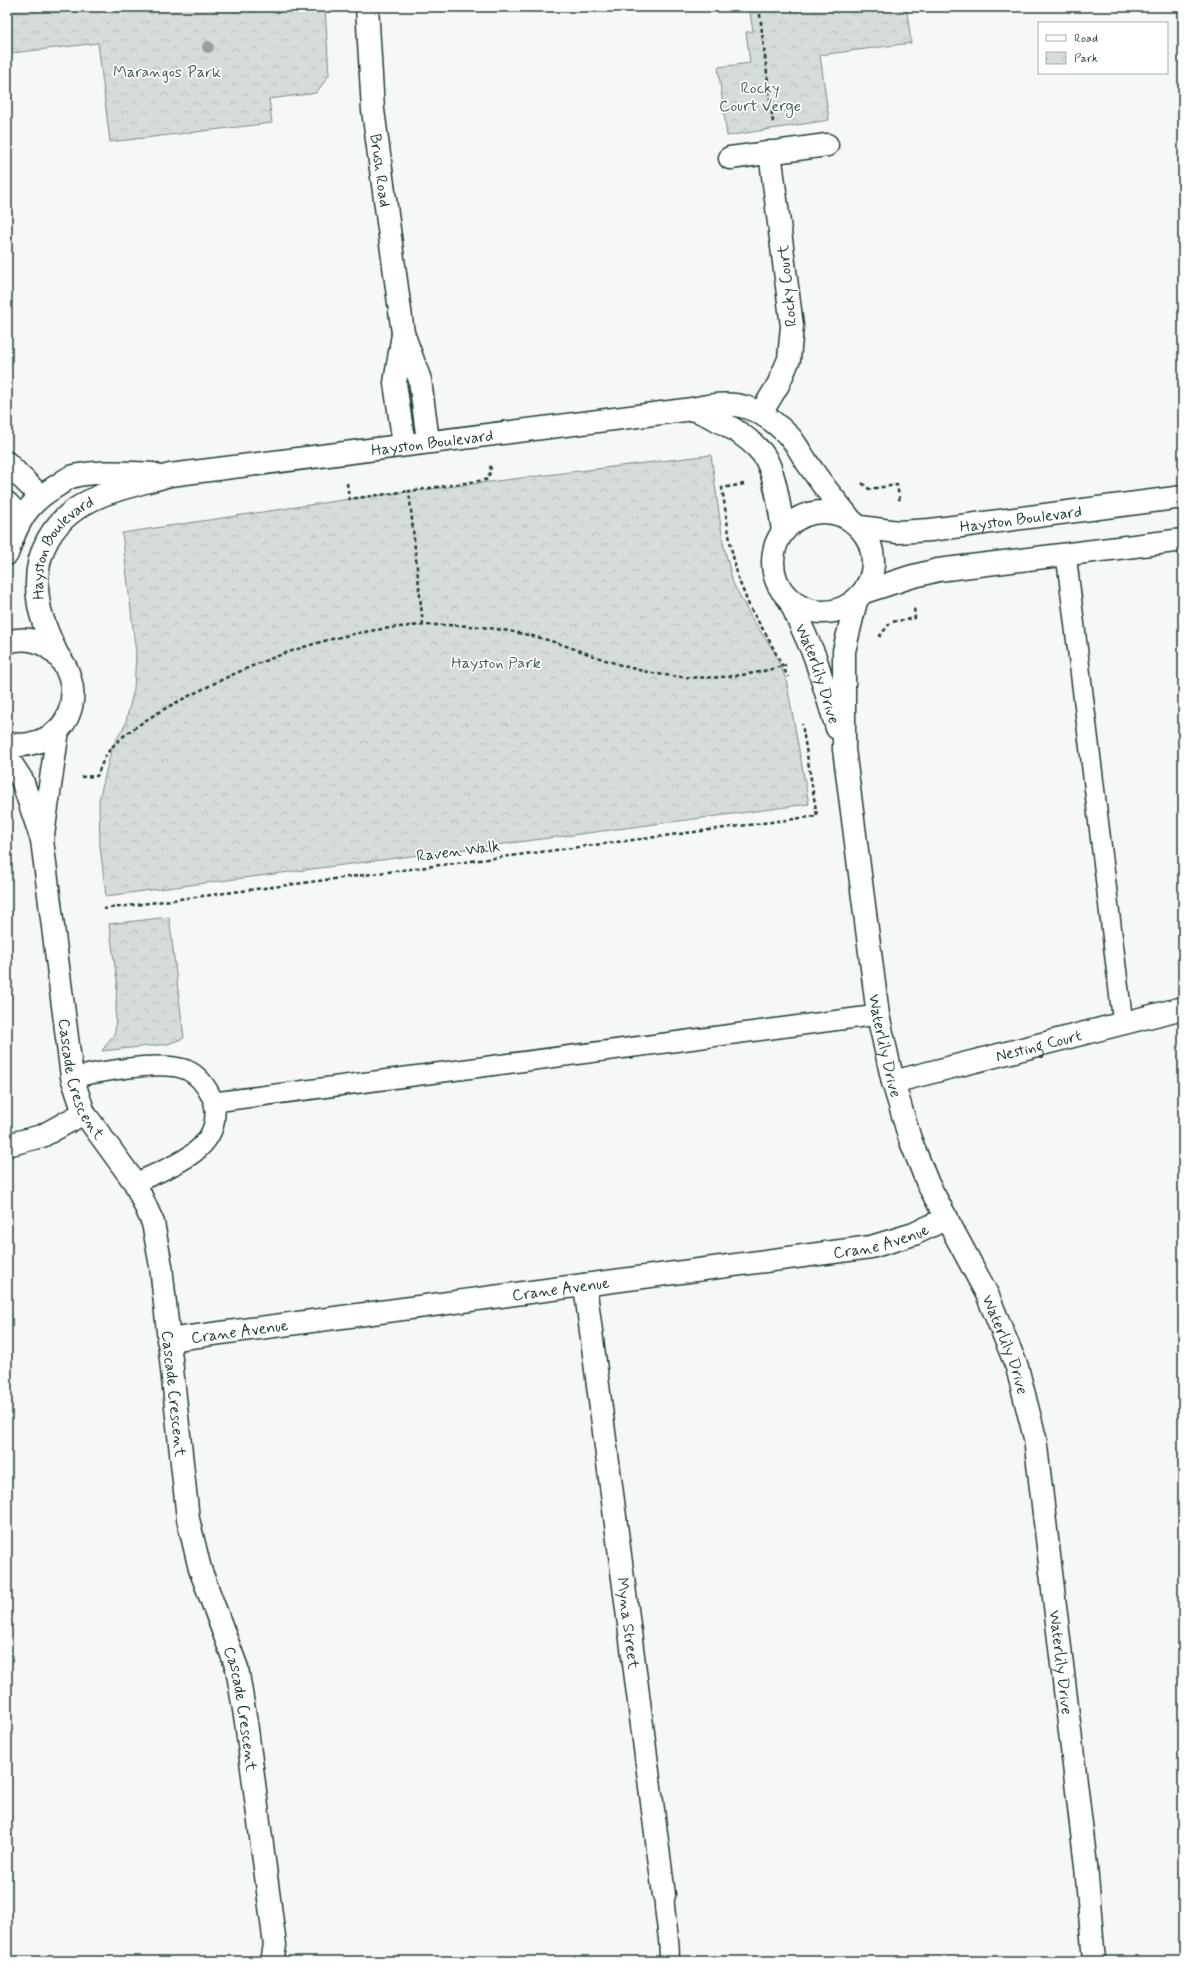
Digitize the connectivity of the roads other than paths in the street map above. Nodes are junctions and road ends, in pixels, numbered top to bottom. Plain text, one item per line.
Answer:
1 (367, 7) edge
2 (827, 145) dead end
3 (770, 152) junction
4 (730, 158) dead end
5 (403, 333) junction
6 (693, 409) junction
7 (761, 413) junction
8 (742, 434) junction
9 (428, 441) junction
10 (404, 444) junction
11 (7, 464) edge
12 (170, 475) junction
13 (40, 496) junction
14 (1183, 497) edge
15 (14, 510) edge
16 (855, 523) junction
17 (55, 527) junction
18 (783, 531) junction
19 (1183, 540) edge
20 (7, 554) edge
21 (1066, 554) junction
22 (860, 596) junction
23 (790, 601) junction
24 (7, 642) edge
25 (57, 654) junction
26 (58, 730) junction
27 (7, 742) edge
28 (844, 749) junction
29 (7, 757) edge
30 (42, 840) junction
31 (1183, 1008) edge
32 (878, 1015) junction
33 (1123, 1024) junction
34 (72, 1077) junction
35 (893, 1082) junction
36 (215, 1102) junction
37 (84, 1113) junction
38 (7, 1145) edge
39 (135, 1183) junction
40 (947, 1218) junction
41 (585, 1285) junction
42 (168, 1340) junction
43 (664, 1895) joint
44 (272, 1961) edge
45 (669, 1961) edge
46 (1094, 1961) edge

1 - 5 street, Brush Road
2 - 3 street
3 - 4 street
3 - 7 street, Rocky Court
5 - 9 street, Brush Road
5 - 10 street, Brush Road
6 - 7 street, Hayston Boulevard
6 - 8 street
6 - 9 street, Hayston Boulevard
7 - 8 street, Rocky Court
7 - 16 street, Hayston Boulevard
8 - 18 street
9 - 10 street, Hayston Boulevard
10 - 12 street, Hayston Boulevard
11 - 13 street
12 - 13 street, Hayston Boulevard
12 - 17 street, Hayston Boulevard
13 - 15 street, Hayston Boulevard
13 - 17 street
14 - 16 street, Hayston Boulevard
15 - 17 street
15 - 20 street, Hayston Boulevard
16 - 18 street
16 - 22 street
17 - 25 street, Hayston Boulevard
18 - 23 street
19 - 21 street
21 - 22 street
21 - 33 lane
22 - 23 street
22 - 28 street, Waterlily Drive
23 - 28 street, Waterlily Drive
24 - 25 street
25 - 26 street
26 - 27 street
26 - 30 street, Cascade Crescent
28 - 32 street, Waterlily Drive
29 - 30 street, Cascade Crescent
30 - 34 street, Cascade Crescent
31 - 33 street, Nesting Court
32 - 35 street, Waterlily Drive
32 - 36 lane
33 - 35 street, Nesting Court
34 - 36 lane
34 - 37 street, Cascade Crescent
35 - 40 street, Waterlily Drive
36 - 39 lane
37 - 38 street
37 - 39 street, Cascade Crescent
39 - 42 street, Cascade Crescent
40 - 41 street, Crane Avenue
40 - 46 street, Waterlily Drive
41 - 42 street, Crane Avenue
41 - 43 street, Myna Street
42 - 44 street, Cascade Crescent
43 - 45 lane, Myna Street

